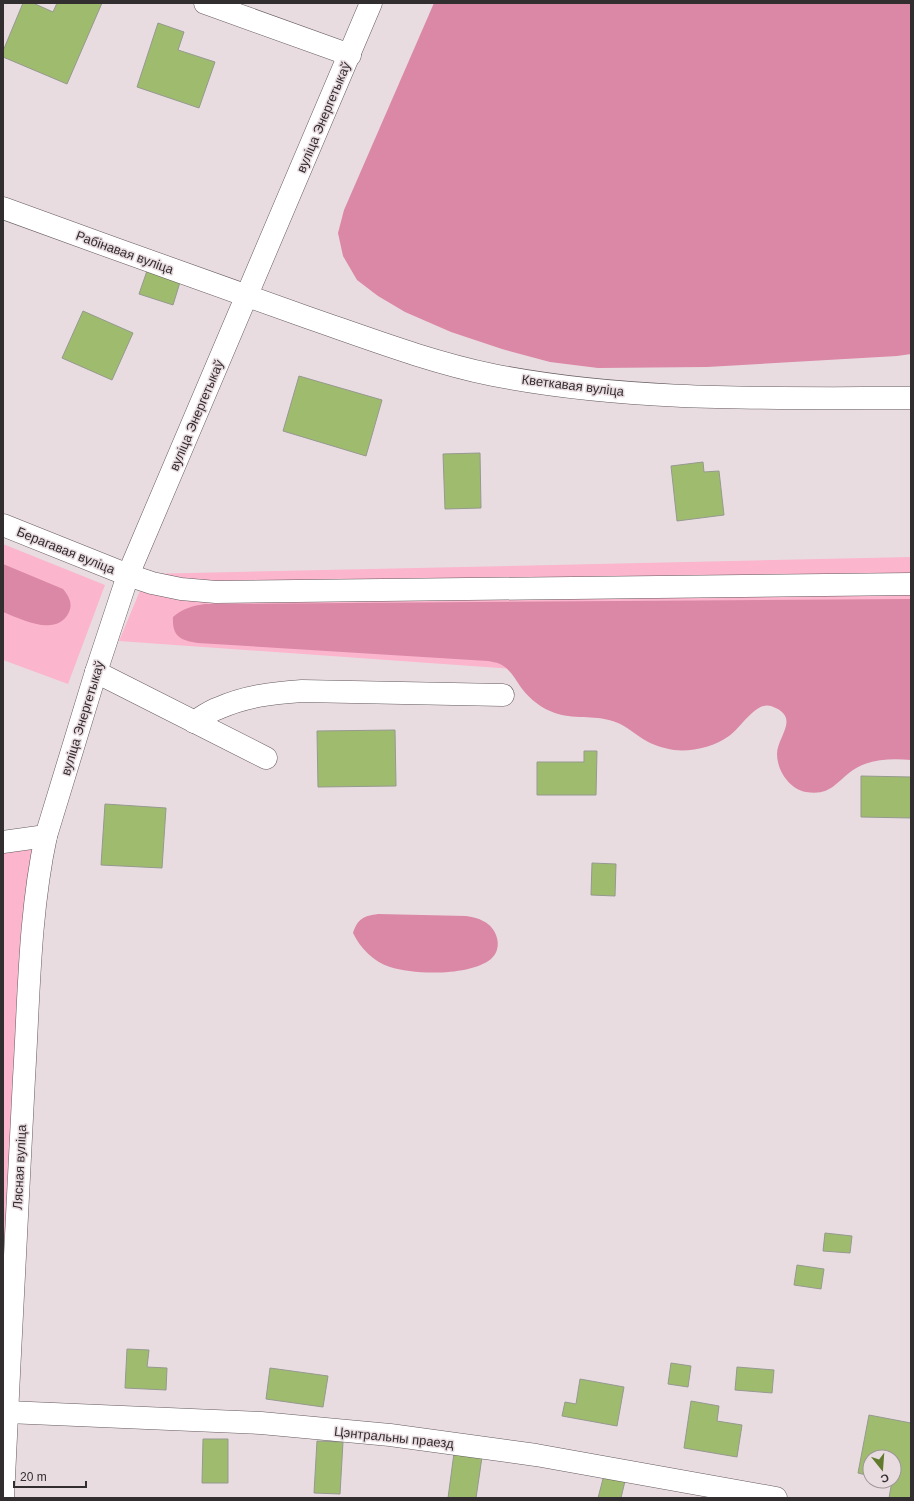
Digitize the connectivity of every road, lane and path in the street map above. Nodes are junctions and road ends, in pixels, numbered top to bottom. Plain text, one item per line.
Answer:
1 (204, 3) edge
2 (371, 3) edge
3 (350, 55) junction
4 (3, 208) edge
5 (247, 296) junction
6 (911, 398) edge
7 (3, 525) edge
8 (128, 575) junction
9 (911, 584) edge
10 (96, 672) junction
11 (504, 695) dead end
12 (194, 722) junction
13 (266, 758) dead end
14 (46, 836) junction
15 (3, 842) edge
16 (7, 1412) junction
17 (3, 1498) edge
18 (776, 1498) edge

1 - 3 street
2 - 3 street, вуліца Энергетыкаў
3 - 5 street, вуліца Энергетыкаў
4 - 5 street, Рабінавая вуліца
5 - 6 street, Кветкавая вуліца
5 - 8 street, вуліца Энергетыкаў
7 - 8 street, Берагавая вуліца
8 - 9 street, Берагавая вуліца
8 - 10 street, вуліца Энергетыкаў
10 - 12 street
10 - 14 street, вуліца Энергетыкаў
11 - 12 street
12 - 13 street
14 - 15 street
14 - 16 street, Лясная вуліца
16 - 17 street, Лясная вуліца
16 - 18 street, Цэнтральны праезд

